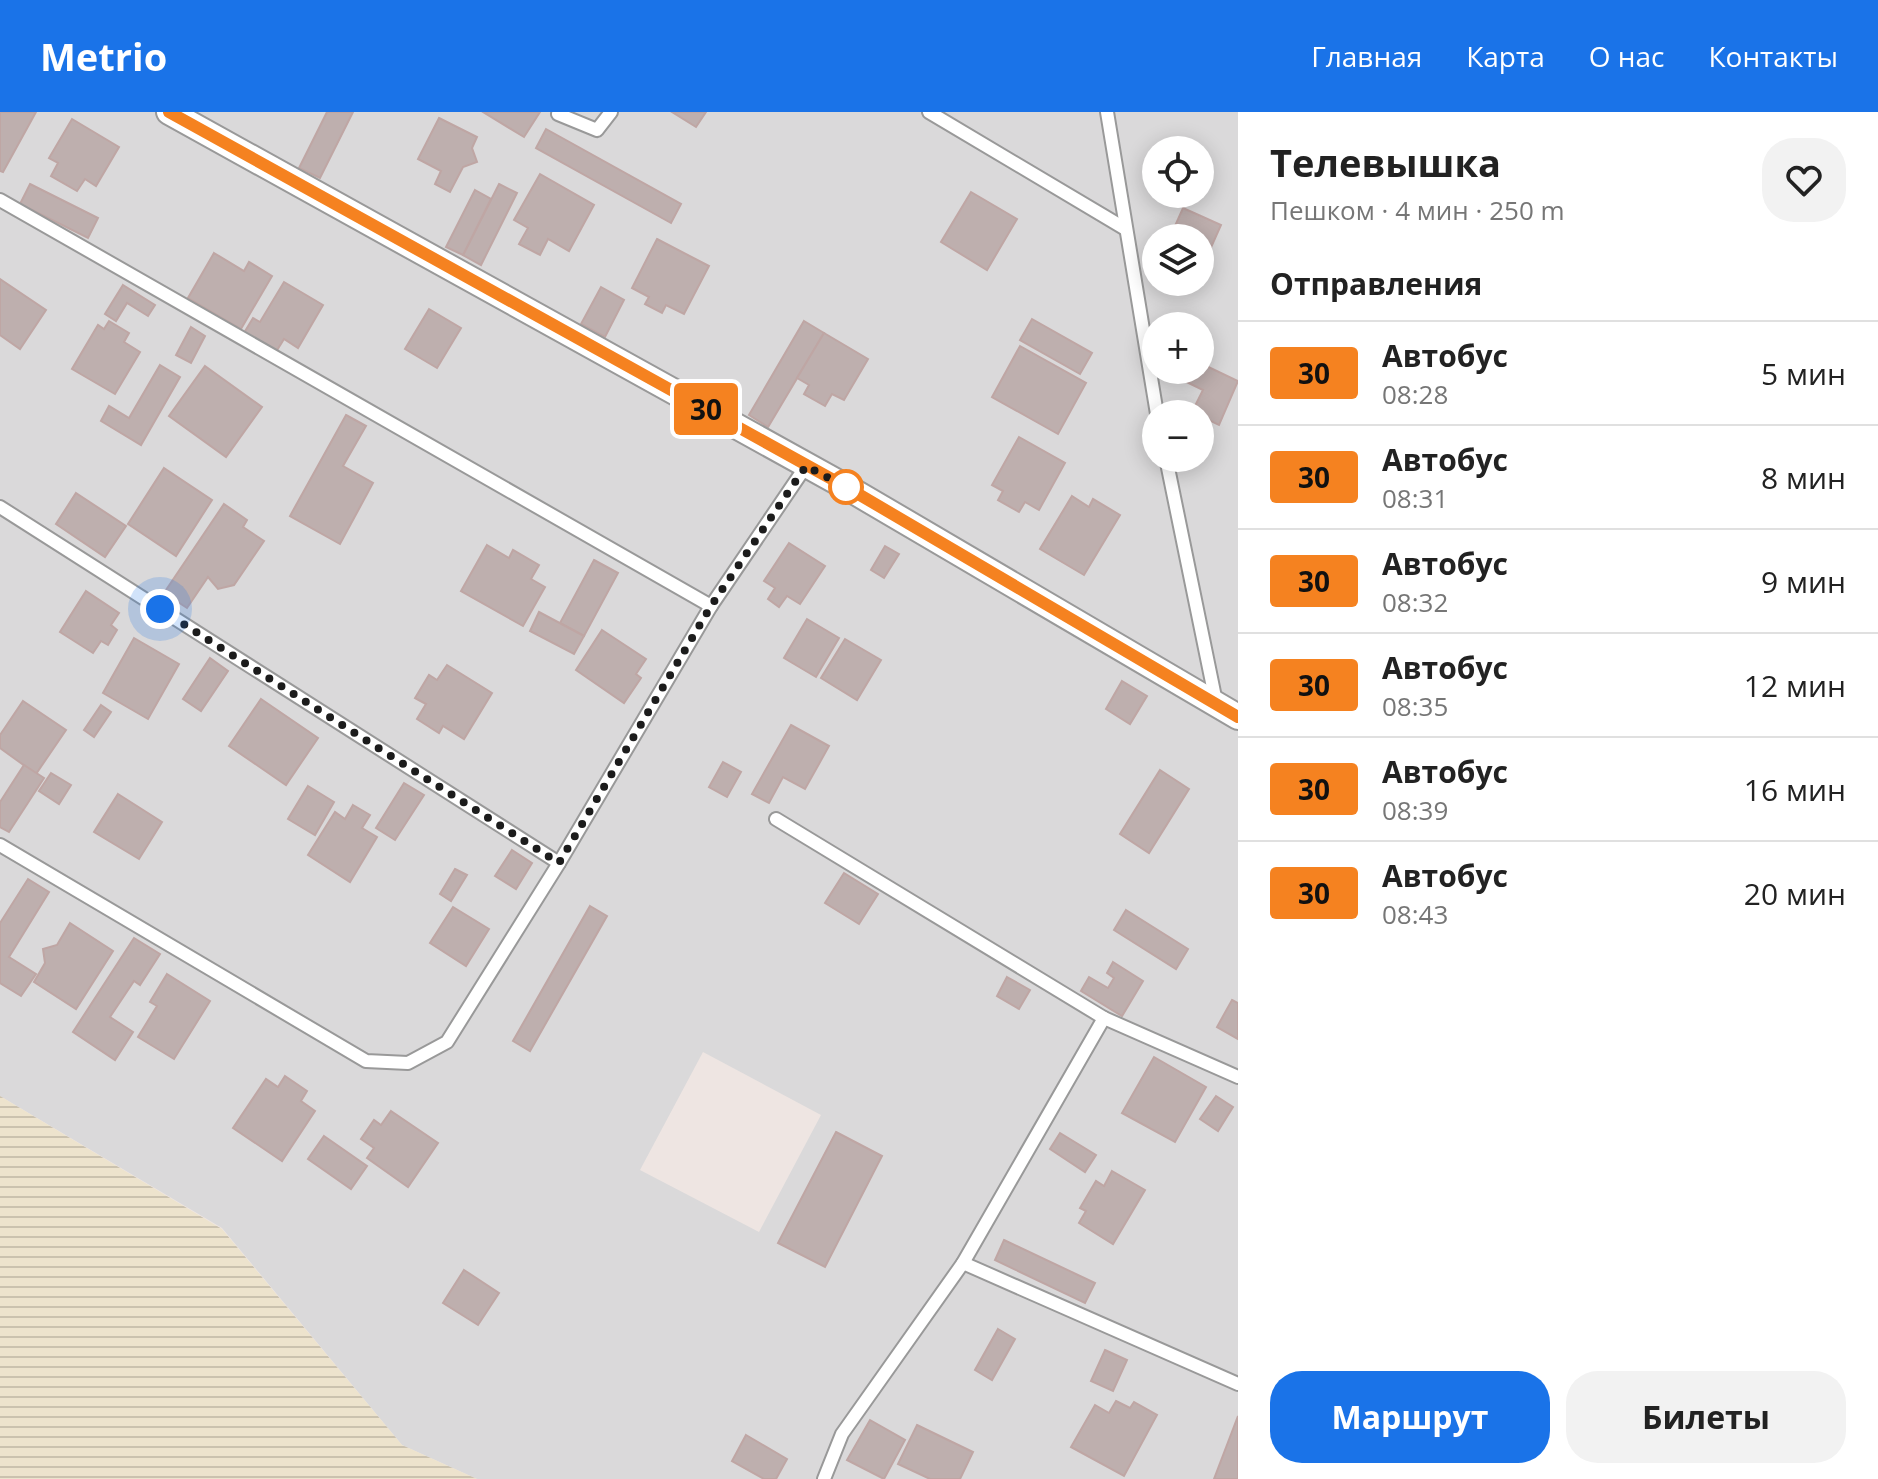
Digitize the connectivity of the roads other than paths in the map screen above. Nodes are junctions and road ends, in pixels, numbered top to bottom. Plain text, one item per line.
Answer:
1 (169, 112) edge
2 (611, 112) edge
3 (929, 112) edge
4 (1107, 112) edge
5 (558, 114) edge
6 (0, 200) edge
7 (1124, 228) junction
8 (1155, 400) edge
9 (806, 466) junction
10 (1169, 472) edge
11 (0, 507) edge
12 (711, 606) junction
13 (1216, 702) junction
14 (1238, 717) edge
15 (776, 819) dead end
16 (0, 845) edge
17 (559, 863) junction
18 (1104, 1018) junction
19 (1238, 1077) edge
20 (963, 1263) junction
21 (1238, 1384) edge
22 (824, 1479) edge

1 - 9 street
2 - 5 lane
3 - 7 lane
4 - 7 lane
6 - 12 lane
7 - 8 lane
9 - 12 lane
9 - 13 street
10 - 13 lane
11 - 17 lane
12 - 17 lane
13 - 14 street
15 - 18 lane
16 - 17 lane
18 - 19 lane
18 - 20 lane
20 - 21 lane
20 - 22 lane

